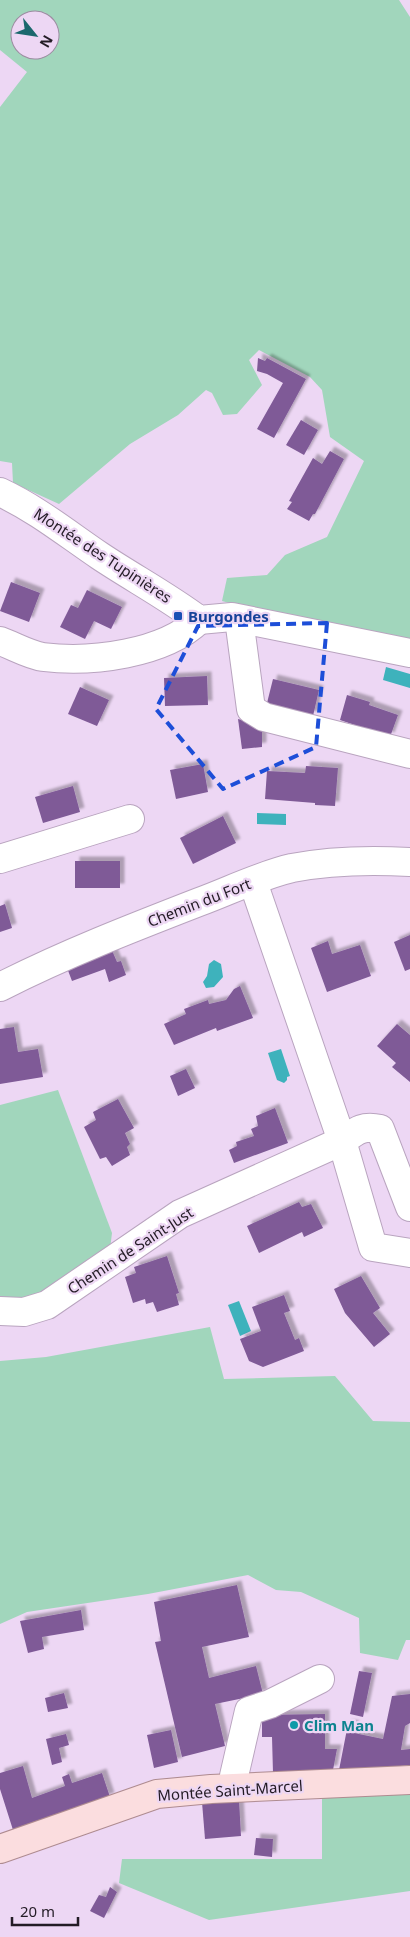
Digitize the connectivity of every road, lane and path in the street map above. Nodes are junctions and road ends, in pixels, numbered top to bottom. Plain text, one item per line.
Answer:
1 (0, 492) edge
2 (240, 619) junction
3 (199, 620) junction
4 (0, 641) edge
5 (410, 653) edge
6 (410, 754) edge
7 (130, 819) dead end
8 (0, 859) edge
9 (410, 862) edge
10 (253, 882) junction
11 (0, 987) edge
12 (342, 1141) junction
13 (410, 1207) edge
14 (410, 1253) edge
15 (0, 1311) edge
16 (320, 1679) dead end
17 (410, 1780) edge
18 (234, 1788) junction
19 (0, 1849) edge

1 - 3 street, Montée des Tupinières
2 - 3 street
2 - 5 street
2 - 6 street
3 - 4 street
7 - 8 street
9 - 10 street, Chemin du Fort
10 - 11 street, Chemin du Fort
10 - 12 street
12 - 13 street, Chemin de Saint-Just
12 - 14 street
12 - 15 street, Chemin de Saint-Just
16 - 18 street
17 - 18 main road, Montée Saint-Marcel
18 - 19 main road, Montée Saint-Marcel

